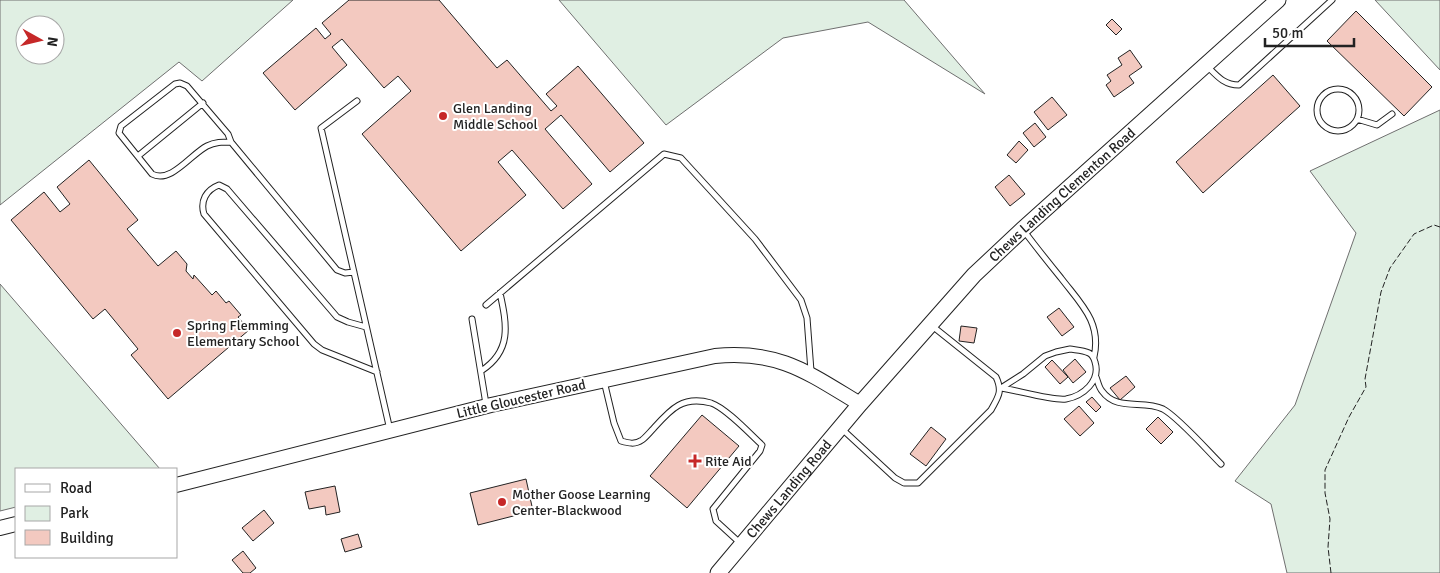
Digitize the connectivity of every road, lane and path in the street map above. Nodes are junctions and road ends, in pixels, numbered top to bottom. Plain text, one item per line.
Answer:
1 (1278, 0) edge
2 (1332, 0) edge
3 (1206, 66) junction
4 (357, 101) dead end
5 (202, 103) junction
6 (1392, 114) dead end
7 (1357, 119) junction
8 (231, 142) junction
9 (138, 156) junction
10 (1023, 229) junction
11 (354, 272) junction
12 (500, 293) junction
13 (486, 305) dead end
14 (472, 318) dead end
15 (930, 324) junction
16 (366, 327) junction
17 (1094, 357) junction
18 (481, 371) junction
19 (377, 372) junction
20 (811, 374) junction
21 (1096, 377) junction
22 (604, 380) junction
23 (1001, 388) junction
24 (860, 404) junction
25 (487, 406) junction
26 (840, 427) junction
27 (390, 431) junction
28 (1221, 464) dead end
29 (178, 484) edge
30 (15, 524) edge
31 (0, 528) edge
32 (742, 544) junction
33 (718, 573) edge

1 - 3 main road, Chews Landing Clementon Road
2 - 3 lane
3 - 10 main road, Chews Landing Clementon Road
4 - 11 lane
5 - 8 lane
5 - 9 lane
5 - 9 lane
6 - 7 lane
7 - 7 lane
8 - 9 lane
8 - 11 lane
10 - 15 main road, Chews Landing Clementon Road
10 - 17 lane
11 - 16 lane
12 - 13 lane
12 - 18 lane
12 - 20 lane
14 - 18 lane
15 - 23 lane
15 - 24 main road, Chews Landing Clementon Road
16 - 19 lane
16 - 19 lane
17 - 21 lane
17 - 23 lane
18 - 25 lane
19 - 27 lane
20 - 22 street, Little Gloucester Road
20 - 24 street, Little Gloucester Road
21 - 23 lane
21 - 28 lane
22 - 25 street, Little Gloucester Road
22 - 32 lane
23 - 26 lane
24 - 26 main road, Chews Landing Road
25 - 27 street, Little Gloucester Road
26 - 32 main road, Chews Landing Road
27 - 29 street, Little Gloucester Road
30 - 31 street
32 - 33 main road, Chews Landing Road

